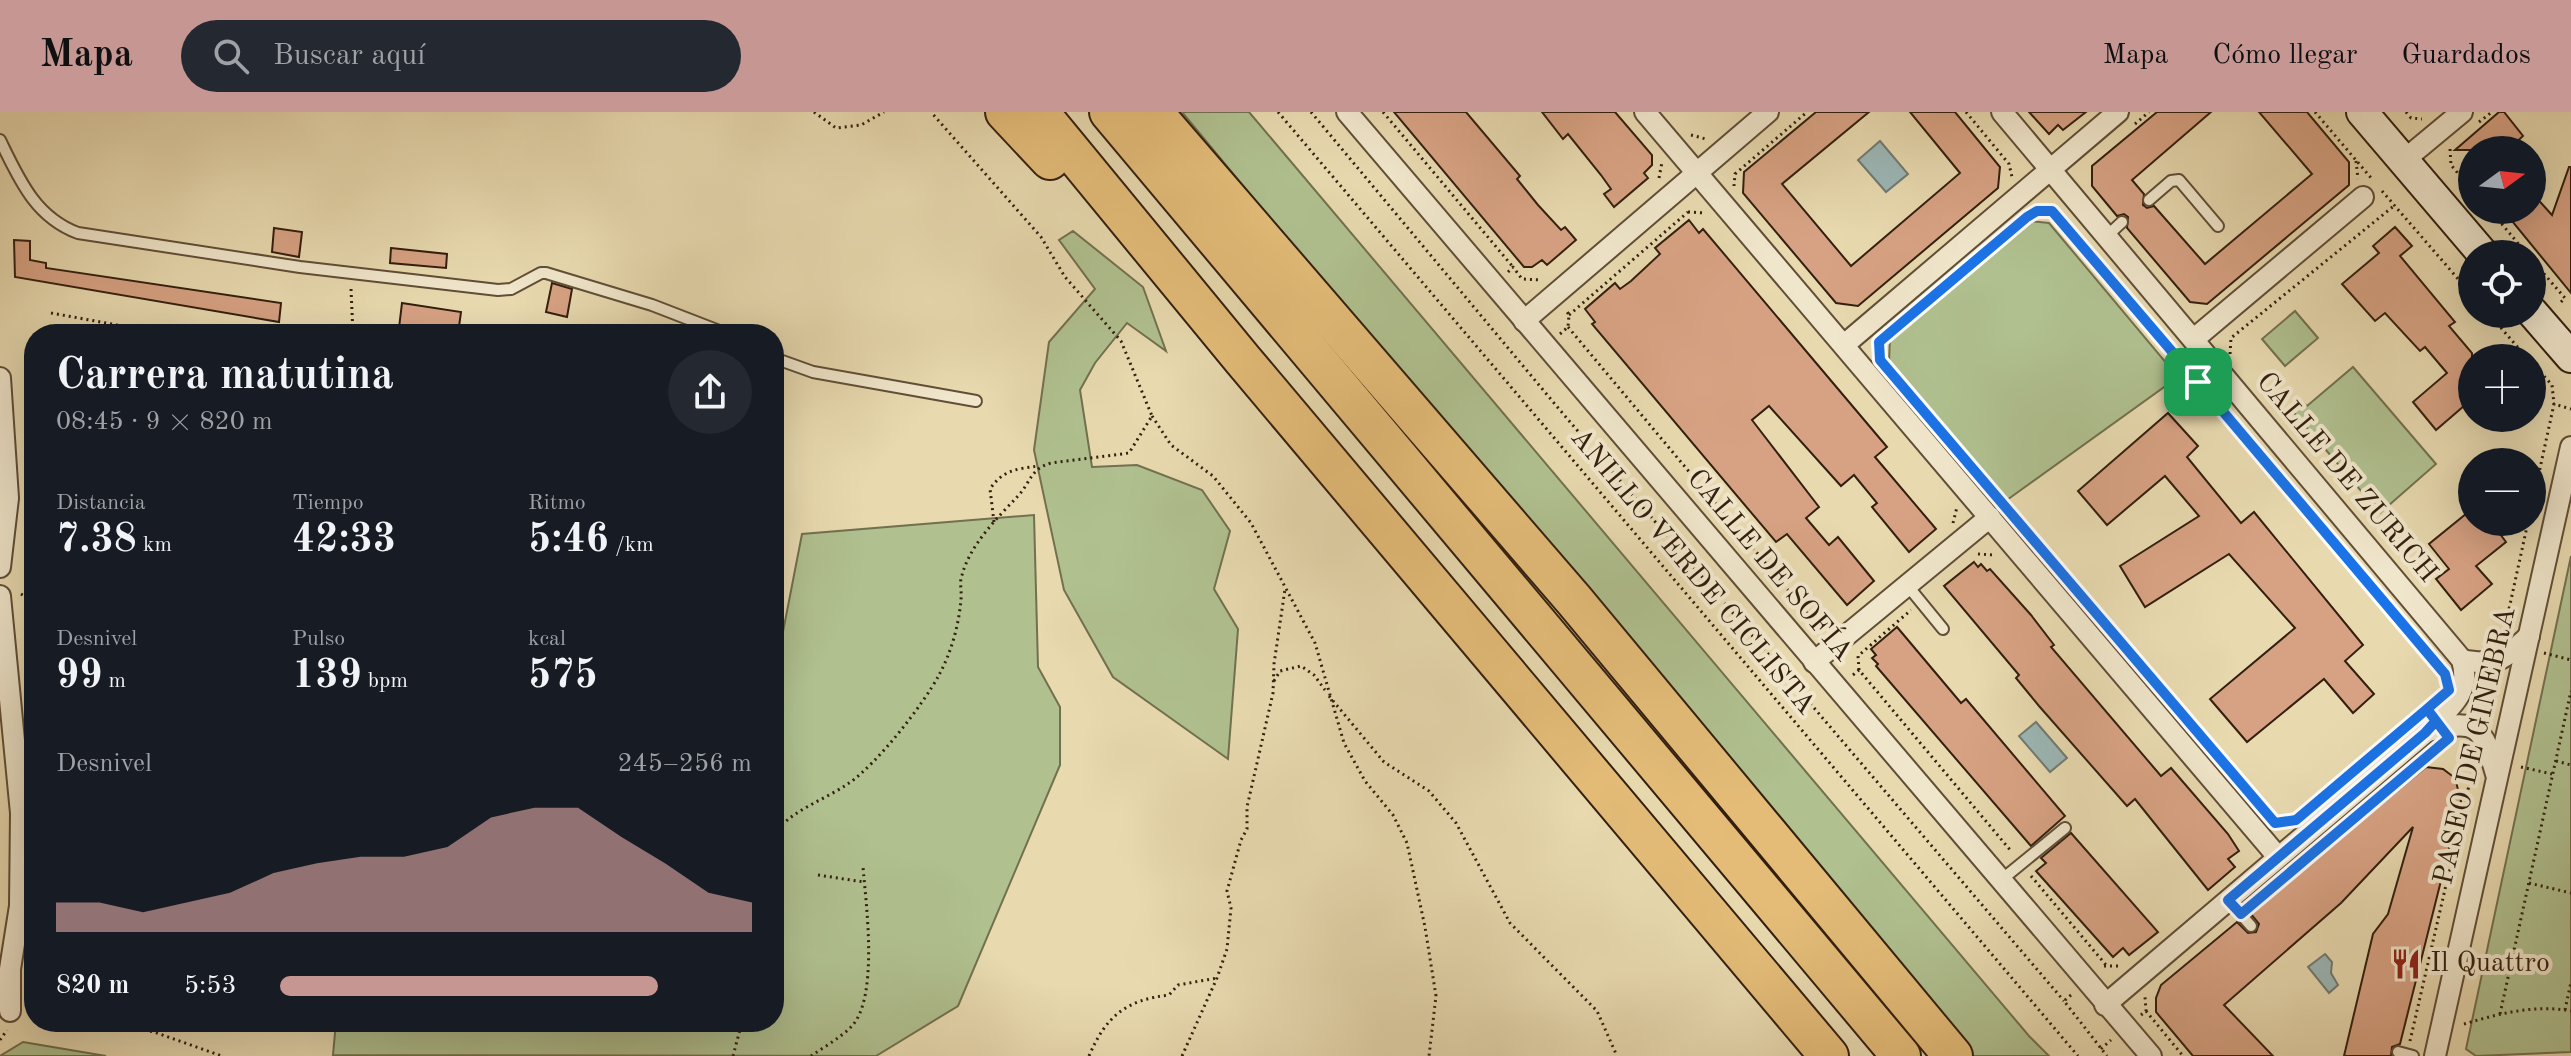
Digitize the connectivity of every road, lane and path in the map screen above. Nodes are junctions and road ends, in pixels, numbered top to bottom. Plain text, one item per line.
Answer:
1 (814, 112) edge
2 (884, 112) edge
3 (931, 112) edge
4 (1005, 112) edge
5 (1039, 112) edge
6 (1109, 112) edge
7 (1153, 112) edge
8 (1278, 112) edge
9 (1311, 112) edge
10 (1347, 112) edge
11 (1383, 112) edge
12 (1645, 112) edge
13 (1768, 112) edge
14 (1807, 112) edge
15 (1966, 112) edge
16 (2002, 112) edge
17 (2118, 112) edge
18 (2315, 112) edge
19 (2362, 112) edge
20 (2406, 112) edge
21 (2447, 118) edge
22 (2459, 136) edge
23 (2458, 139) edge
24 (0, 140) edge
25 (1655, 150) dead end
26 (2356, 161) junction
27 (2403, 161) junction
28 (2050, 170) junction
29 (1696, 172) junction
30 (2458, 173) edge
31 (1659, 178) dead end
32 (2013, 181) dead end
33 (2361, 189) joint
34 (1743, 197) dead end
35 (2149, 200) dead end
36 (2395, 205) junction
37 (1688, 212) dead end
38 (2502, 224) edge
39 (2218, 226) dead end
40 (2016, 227) dead end
41 (2471, 240) edge
42 (2515, 240) edge
43 (1513, 267) dead end
44 (350, 273) junction
45 (2458, 279) edge
46 (2565, 298) dead end
47 (2571, 299) edge
48 (51, 313) dead end
49 (1569, 315) dead end
50 (1524, 321) junction
51 (122, 324) edge
52 (353, 324) edge
53 (701, 324) edge
54 (1568, 327) dead end
55 (2501, 328) edge
56 (2546, 328) edge
57 (2194, 339) junction
58 (1879, 342) dead end
59 (2515, 344) edge
60 (1844, 345) junction
61 (2571, 357) edge
62 (1243, 360) junction
63 (1880, 360) dead end
64 (784, 362) edge
65 (2217, 367) junction
66 (0, 378) edge
67 (2546, 378) edge
68 (2198, 382) junction
69 (976, 401) dead end
70 (2554, 404) junction
71 (2571, 409) edge
72 (1152, 416) junction
73 (1379, 435) junction
74 (2571, 447) edge
75 (2544, 448) edge
76 (1038, 466) junction
77 (1990, 517) junction
78 (994, 522) junction
79 (2525, 536) edge
80 (0, 567) edge
81 (1907, 585) junction
82 (1285, 589) junction
83 (0, 596) edge
84 (1819, 627) dead end
85 (1943, 629) dead end
86 (2529, 636) junction
87 (2502, 642) dead end
88 (2544, 653) dead end
89 (2462, 660) junction
90 (2571, 660) edge
91 (1814, 662) junction
92 (1274, 681) junction
93 (1648, 689) junction
94 (1837, 689) junction
95 (2571, 691) edge
96 (1328, 694) junction
97 (2425, 733) junction
98 (2556, 761) junction
99 (2571, 765) edge
100 (2473, 766) dead end
101 (2497, 777) junction
102 (2296, 820) dead end
103 (784, 823) edge
104 (2275, 823) dead end
105 (2065, 828) dead end
106 (2278, 857) junction
107 (2021, 864) junction
108 (863, 867) dead end
109 (818, 875) dead end
110 (2000, 881) junction
111 (864, 882) junction
112 (2529, 883) junction
113 (2571, 893) edge
114 (2228, 900) junction
115 (2251, 926) dead end
116 (2106, 965) dead end
117 (1217, 978) junction
118 (2571, 982) edge
119 (2064, 1001) dead end
120 (2105, 1005) junction
121 (2565, 1010) junction
122 (10, 1011) dead end
123 (2146, 1011) dead end
124 (2571, 1011) edge
125 (2500, 1014) junction
126 (2464, 1024) dead end
127 (154, 1032) edge
128 (739, 1032) edge
129 (2101, 1049) dead end
130 (2406, 1054) edge
131 (222, 1056) edge
132 (733, 1056) edge
133 (811, 1056) edge
134 (1089, 1056) edge
135 (1182, 1056) edge
136 (1429, 1056) edge
137 (1617, 1056) edge
138 (1829, 1056) edge
139 (1901, 1056) edge
140 (1953, 1056) edge
141 (2078, 1056) edge
142 (2107, 1056) edge
143 (2151, 1056) edge
144 (2183, 1056) edge
145 (2435, 1056) edge

1 - 2 path
3 - 72 path
4 - 62 highway
5 - 62 highway
6 - 73 highway
7 - 93 highway
8 - 141 path, ANILLO VERDE CICLISTA
9 - 119 path
10 - 50 street, CALLE DE SOFÍA
11 - 43 path
12 - 29 street
13 - 29 street
14 - 34 path
15 - 32 path
16 - 28 street, CALLE DE ZURICH
17 - 28 street
18 - 26 path
19 - 27 street
20 - 21 path
21 - 22 path
21 - 27 street
23 - 30 path
24 - 44 lane
25 - 31 path
26 - 33 path
26 - 36 path
27 - 41 street
28 - 57 street, CALLE DE ZURICH
28 - 60 street
29 - 50 street
29 - 60 street
33 - 57 street
35 - 39 lane
36 - 45 path
36 - 65 path
37 - 49 path
38 - 42 path
40 - 68 path
44 - 52 path
44 - 53 lane
46 - 47 path
48 - 51 path
50 - 91 street, CALLE DE SOFÍA
54 - 84 path
55 - 59 path
56 - 61 street
57 - 65 street, CALLE DE ZURICH
58 - 63 path
60 - 77 street
62 - 138 highway
64 - 69 lane
65 - 68 path
65 - 89 street, CALLE DE ZURICH
66 - 80 street
67 - 70 path
68 - 89 path
70 - 71 path
70 - 75 path
72 - 76 path
72 - 82 path
73 - 93 highway
73 - 139 highway
74 - 86 street, PASEO DE GINEBRA
76 - 78 path
76 - 78 path
77 - 81 street
77 - 106 street
78 - 103 path
79 - 87 path
81 - 85 lane
81 - 91 street
82 - 92 path
82 - 96 path
83 - 122 street
86 - 89 street
86 - 101 street, PASEO DE GINEBRA
88 - 90 path
89 - 97 street
91 - 94 street, CALLE DE SOFÍA
92 - 96 path
92 - 117 path
93 - 140 highway
94 - 107 path
94 - 110 street, CALLE DE SOFÍA
95 - 98 path
96 - 136 path
96 - 137 path
97 - 101 street
97 - 106 street
98 - 99 path
98 - 112 path
100 - 130 path
101 - 145 street, PASEO DE GINEBRA
102 - 104 path
105 - 107 lane
106 - 114 street
107 - 110 lane
107 - 116 path
108 - 111 path
109 - 111 path
110 - 120 street, CALLE DE SOFÍA
111 - 133 path
112 - 113 path
112 - 125 path
114 - 115 lane
114 - 120 street
117 - 134 path
117 - 135 path
118 - 121 path
120 - 143 street, CALLE DE SOFÍA
121 - 124 path
121 - 125 path
123 - 144 path
125 - 126 path
127 - 131 path
128 - 132 path
129 - 142 path

